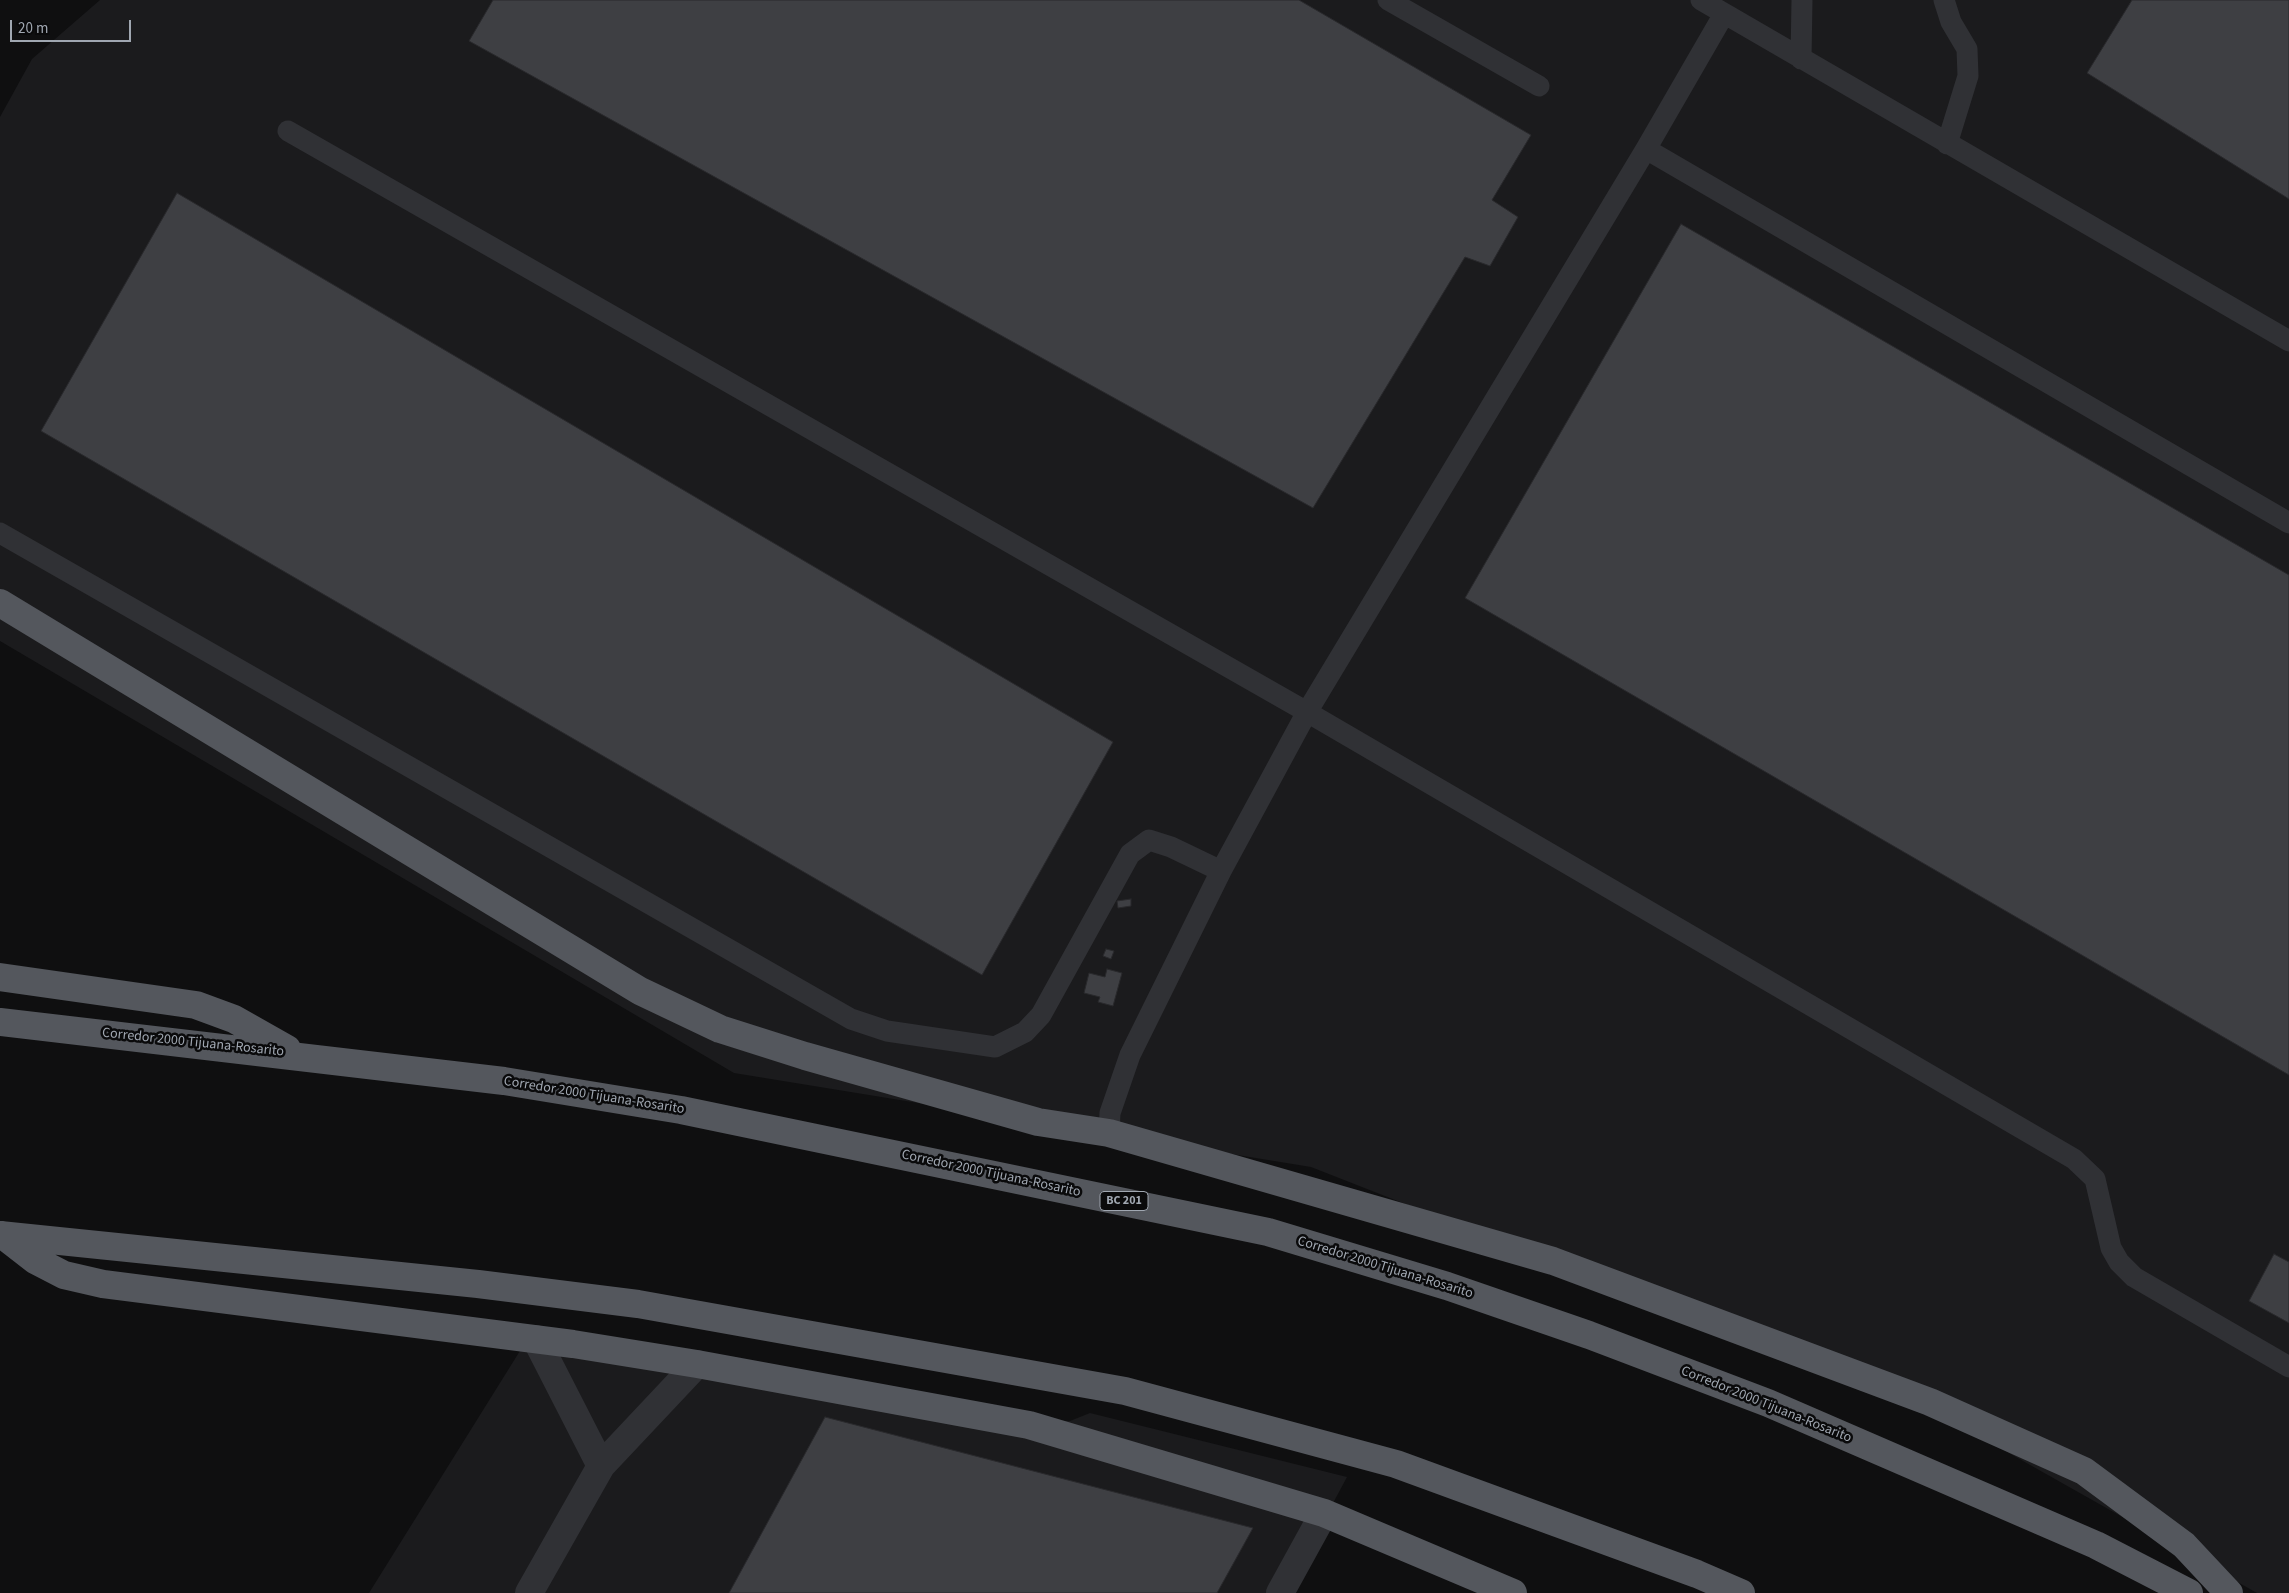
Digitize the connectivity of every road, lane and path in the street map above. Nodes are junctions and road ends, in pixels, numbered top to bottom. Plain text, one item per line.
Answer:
1 (1388, 0) edge
2 (1701, 0) edge
3 (1802, 0) edge
4 (1944, 0) edge
5 (1724, 14) junction
6 (1801, 59) junction
7 (1539, 86) dead end
8 (288, 131) dead end
9 (1948, 144) junction
10 (1646, 150) junction
11 (2289, 340) edge
12 (2289, 523) edge
13 (0, 533) edge
14 (0, 603) edge
15 (1307, 712) junction
16 (1220, 871) junction
17 (0, 977) edge
18 (0, 1022) edge
19 (297, 1055) junction
20 (1108, 1133) junction
21 (1, 1235) edge
22 (536, 1338) junction
23 (697, 1364) junction
24 (2289, 1367) edge
25 (601, 1466) junction
26 (1324, 1513) junction
27 (529, 1593) edge
28 (1280, 1593) edge
29 (1514, 1593) edge
30 (1741, 1593) edge
31 (2190, 1593) edge
32 (2229, 1593) edge

1 - 7 lane
2 - 5 lane
3 - 6 lane
4 - 9 lane
5 - 6 lane
5 - 10 lane
6 - 9 lane
8 - 15 lane
9 - 11 lane
10 - 12 lane
10 - 15 lane
13 - 16 lane
14 - 20 highway
15 - 16 lane
15 - 24 lane
16 - 20 lane
17 - 19 highway
18 - 19 highway, Corredor 2000 Tijuana-Rosarito / BC 201
19 - 31 highway, Corredor 2000 Tijuana-Rosarito / BC 201
20 - 32 highway
21 - 22 highway
21 - 30 highway
22 - 23 highway
22 - 25 street
23 - 25 street
23 - 26 highway
25 - 27 street
26 - 28 street
26 - 29 highway

